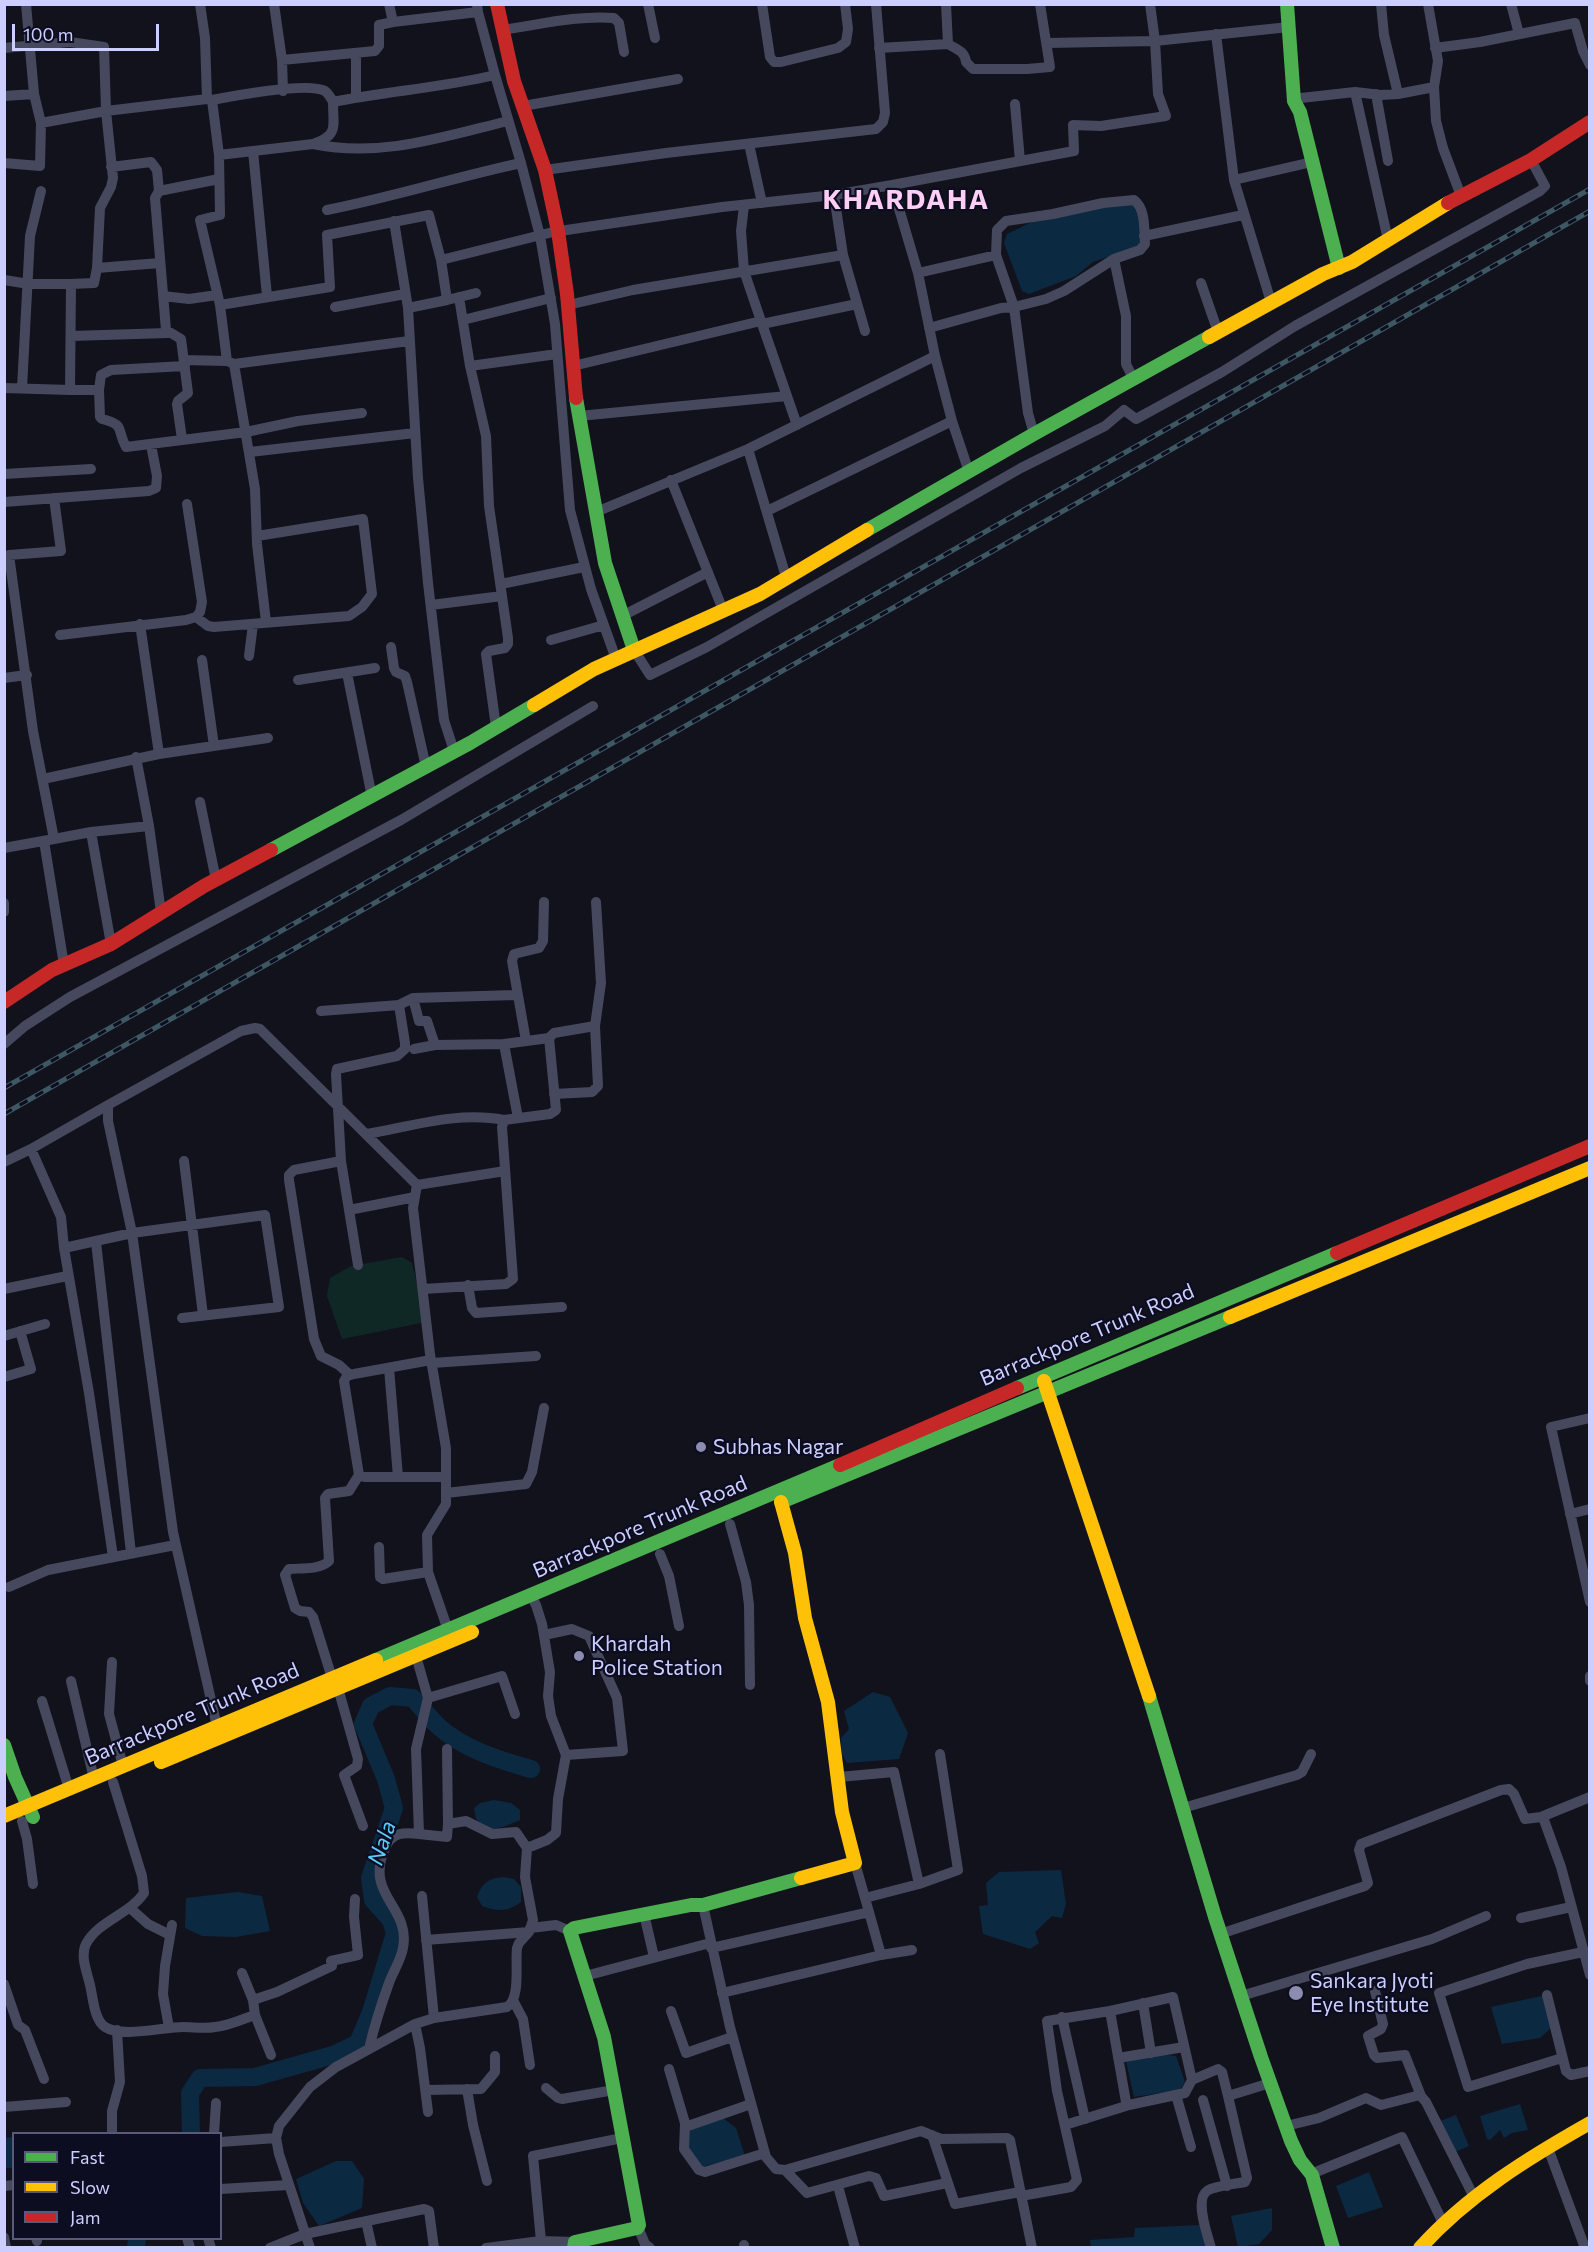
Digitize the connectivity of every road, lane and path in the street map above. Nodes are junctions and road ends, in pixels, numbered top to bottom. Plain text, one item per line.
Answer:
1 (26, 4) edge
2 (200, 4) edge
3 (274, 4) edge
4 (389, 4) edge
5 (497, 4) edge
6 (648, 4) edge
7 (762, 4) edge
8 (845, 4) edge
9 (876, 4) edge
10 (946, 4) edge
11 (1040, 4) edge
12 (1150, 4) edge
13 (1287, 4) edge
14 (1381, 4) edge
15 (1428, 4) edge
16 (1511, 4) edge
17 (478, 8) edge
18 (393, 22) junction
19 (1289, 27) junction
20 (502, 30) junction
21 (1216, 34) junction
22 (1519, 34) junction
23 (655, 38) dead end
24 (1155, 41) junction
25 (948, 44) junction
26 (1047, 44) junction
27 (30, 45) junction
28 (4, 48) edge
29 (879, 48) junction
30 (1436, 48) junction
31 (624, 52) dead end
32 (356, 53) junction
33 (282, 60) junction
34 (1590, 65) edge
35 (495, 75) junction
36 (678, 79) dead end
37 (1434, 87) junction
38 (283, 91) junction
39 (1354, 92) junction
40 (34, 94) junction
41 (1376, 94) junction
42 (1398, 94) junction
43 (4, 96) edge
44 (356, 97) junction
45 (210, 100) junction
46 (1294, 100) junction
47 (333, 102) junction
48 (1015, 104) dead end
49 (523, 106) junction
50 (106, 111) junction
51 (508, 121) junction
52 (1590, 122) edge
53 (41, 123) junction
54 (313, 144) junction
55 (749, 144) junction
56 (252, 151) junction
57 (219, 155) junction
58 (1530, 160) junction
59 (1020, 161) junction
60 (1388, 161) dead end
61 (1312, 162) junction
62 (4, 163) edge
63 (521, 163) junction
64 (111, 166) junction
65 (544, 170) junction
66 (219, 179) junction
67 (1234, 180) junction
68 (892, 185) junction
69 (41, 191) dead end
70 (159, 191) junction
71 (834, 195) junction
72 (1461, 196) junction
73 (762, 203) junction
74 (744, 206) junction
75 (327, 210) dead end
76 (1243, 215) junction
77 (394, 221) junction
78 (549, 233) junction
79 (1144, 236) junction
80 (1388, 240) junction
81 (843, 255) junction
82 (996, 255) junction
83 (1114, 259) junction
84 (441, 260) junction
85 (160, 263) junction
86 (97, 268) junction
87 (1339, 268) junction
88 (744, 271) junction
89 (918, 273) junction
90 (4, 280) edge
91 (1201, 283) dead end
92 (29, 284) junction
93 (71, 284) junction
94 (476, 293) dead end
95 (405, 294) junction
96 (163, 296) junction
97 (267, 296) junction
98 (459, 297) junction
99 (551, 298) junction
100 (218, 300) junction
101 (447, 300) junction
102 (1271, 303) junction
103 (857, 304) junction
104 (568, 305) junction
105 (335, 307) dead end
106 (1014, 307) junction
107 (408, 308) junction
108 (463, 320) junction
109 (761, 322) junction
110 (929, 328) junction
111 (865, 331) dead end
112 (1218, 332) junction
113 (168, 333) junction
114 (71, 336) junction
115 (409, 341) junction
116 (557, 354) junction
117 (935, 356) junction
118 (185, 363) junction
119 (231, 363) junction
120 (470, 366) junction
121 (573, 366) junction
122 (1134, 380) junction
123 (4, 388) edge
124 (22, 388) junction
125 (70, 390) junction
126 (99, 390) junction
127 (787, 396) junction
128 (362, 413) dead end
129 (579, 416) junction
130 (952, 421) junction
131 (797, 424) junction
132 (246, 432) junction
133 (415, 433) junction
134 (1034, 434) junction
135 (182, 439) junction
136 (151, 445) junction
137 (748, 449) junction
138 (250, 452) junction
139 (91, 469) dead end
140 (969, 472) junction
141 (4, 474) edge
142 (671, 480) junction
143 (54, 498) junction
144 (4, 502) edge
145 (187, 504) dead end
146 (767, 511) junction
147 (596, 512) junction
148 (257, 536) junction
149 (584, 567) junction
150 (708, 572) junction
151 (786, 577) junction
152 (501, 584) junction
153 (502, 596) junction
154 (431, 605) junction
155 (723, 610) junction
156 (196, 616) junction
157 (622, 616) junction
158 (266, 622) junction
159 (140, 624) junction
160 (253, 624) junction
161 (604, 625) junction
162 (60, 635) dead end
163 (551, 640) dead end
164 (391, 647) dead end
165 (634, 650) junction
166 (249, 656) dead end
167 (616, 659) junction
168 (202, 660) dead end
169 (375, 668) dead end
170 (347, 673) junction
171 (27, 675) junction
172 (4, 678) edge
173 (298, 680) dead end
174 (593, 706) dead end
175 (496, 727) junction
176 (268, 738) dead end
177 (214, 746) junction
178 (454, 751) junction
179 (159, 754) junction
180 (136, 758) junction
181 (426, 767) junction
182 (43, 779) junction
183 (372, 797) junction
184 (200, 802) dead end
185 (149, 826) junction
186 (91, 831) junction
187 (50, 840) junction
188 (4, 848) edge
189 (216, 879) junction
190 (544, 902) dead end
191 (596, 902) dead end
192 (4, 903) edge
193 (4, 912) edge
194 (161, 912) junction
195 (111, 944) junction
196 (64, 965) junction
197 (516, 995) junction
198 (413, 998) junction
199 (4, 1002) edge
200 (399, 1005) junction
201 (321, 1011) dead end
202 (595, 1026) junction
203 (549, 1038) junction
204 (526, 1041) junction
205 (4, 1044) edge
206 (504, 1044) junction
207 (435, 1045) junction
208 (414, 1049) dead end
209 (554, 1094) junction
210 (108, 1105) junction
211 (337, 1107) junction
212 (518, 1118) junction
213 (504, 1120) junction
214 (367, 1134) junction
215 (1590, 1146) edge
216 (31, 1149) junction
217 (184, 1161) dead end
218 (341, 1161) junction
219 (4, 1162) edge
220 (1590, 1168) edge
221 (505, 1171) junction
222 (417, 1185) junction
223 (415, 1197) junction
224 (349, 1210) junction
225 (191, 1226) junction
226 (132, 1233) junction
227 (96, 1242) junction
228 (64, 1248) junction
229 (358, 1265) dead end
230 (67, 1276) junction
231 (468, 1285) junction
232 (4, 1289) edge
233 (423, 1289) junction
234 (562, 1307) dead end
235 (203, 1315) junction
236 (182, 1318) dead end
237 (45, 1324) dead end
238 (20, 1332) junction
239 (4, 1336) edge
240 (536, 1356) dead end
241 (432, 1362) junction
242 (389, 1368) junction
243 (350, 1376) junction
244 (4, 1377) edge
245 (1042, 1377) junction
246 (1048, 1390) junction
247 (544, 1408) dead end
248 (1590, 1418) edge
249 (359, 1475) junction
250 (398, 1477) junction
251 (446, 1477) junction
252 (446, 1493) junction
253 (781, 1502) junction
254 (1590, 1509) edge
255 (1570, 1514) junction
256 (730, 1524) junction
257 (175, 1545) junction
258 (379, 1547) dead end
259 (131, 1553) junction
260 (660, 1554) junction
261 (113, 1557) junction
262 (428, 1572) junction
263 (9, 1587) dead end
264 (534, 1600) junction
265 (1590, 1602) edge
266 (679, 1626) dead end
267 (448, 1630) junction
268 (544, 1635) junction
269 (416, 1656) junction
270 (112, 1662) dead end
271 (1590, 1676) edge
272 (71, 1681) dead end
273 (1590, 1681) edge
274 (335, 1683) junction
275 (750, 1685) dead end
276 (428, 1698) junction
277 (42, 1701) dead end
278 (515, 1714) dead end
279 (218, 1732) junction
280 (4, 1745) edge
281 (447, 1749) dead end
282 (940, 1754) dead end
283 (1311, 1754) dead end
284 (567, 1755) junction
285 (123, 1766) junction
286 (839, 1777) junction
287 (93, 1779) junction
288 (114, 1782) junction
289 (69, 1790) junction
290 (1590, 1797) edge
291 (1184, 1808) junction
292 (28, 1815) junction
293 (4, 1816) edge
294 (1541, 1817) junction
295 (448, 1824) junction
296 (363, 1826) dead end
297 (4, 1829) edge
298 (420, 1834) junction
299 (527, 1848) junction
300 (855, 1863) junction
301 (33, 1884) dead end
302 (919, 1884) junction
303 (422, 1896) dead end
304 (864, 1898) junction
305 (355, 1899) dead end
306 (703, 1905) junction
307 (1571, 1907) junction
308 (130, 1908) junction
309 (869, 1912) junction
310 (644, 1914) junction
311 (1486, 1916) dead end
312 (1521, 1918) dead end
313 (530, 1930) junction
314 (570, 1931) junction
315 (1220, 1934) junction
316 (426, 1940) junction
317 (711, 1946) junction
318 (912, 1950) dead end
319 (1583, 1952) junction
320 (881, 1955) junction
321 (654, 1957) junction
322 (242, 1972) dead end
323 (1590, 1975) edge
324 (585, 1976) junction
325 (4, 1984) edge
326 (1374, 1991) dead end
327 (722, 1993) junction
328 (1547, 1995) dead end
329 (1241, 1996) junction
330 (253, 2000) junction
331 (514, 2002) junction
332 (1143, 2004) junction
333 (1110, 2011) junction
334 (671, 2012) dead end
335 (255, 2015) junction
336 (434, 2018) junction
337 (1062, 2018) junction
338 (415, 2024) junction
339 (169, 2028) junction
340 (117, 2030) junction
341 (732, 2037) junction
342 (1184, 2047) junction
343 (369, 2049) junction
344 (1151, 2053) junction
345 (271, 2055) dead end
346 (495, 2055) dead end
347 (1118, 2058) junction
348 (1562, 2058) junction
349 (530, 2066) dead end
350 (669, 2068) dead end
351 (1590, 2072) edge
352 (44, 2079) dead end
353 (1192, 2080) junction
354 (1270, 2082) junction
355 (546, 2088) dead end
356 (426, 2090) junction
357 (467, 2090) junction
358 (614, 2090) junction
359 (1176, 2095) junction
360 (1228, 2096) junction
361 (1421, 2096) junction
362 (1203, 2100) dead end
363 (66, 2102) dead end
364 (216, 2103) dead end
365 (750, 2104) junction
366 (1129, 2105) junction
367 (4, 2107) edge
368 (428, 2112) dead end
369 (1085, 2119) junction
370 (1590, 2123) edge
371 (1065, 2125) junction
372 (1286, 2126) junction
373 (685, 2127) junction
374 (112, 2132) edge
375 (214, 2132) edge
376 (932, 2135) junction
377 (276, 2138) junction
378 (622, 2138) junction
379 (222, 2142) edge
380 (1191, 2147) dead end
381 (1548, 2148) junction
382 (765, 2153) junction
383 (785, 2170) junction
384 (1311, 2174) junction
385 (487, 2181) dead end
386 (947, 2183) junction
387 (289, 2185) junction
388 (838, 2186) junction
389 (1227, 2186) junction
390 (222, 2189) edge
391 (1020, 2194) junction
392 (1475, 2199) junction
393 (366, 2221) junction
394 (1443, 2223) junction
395 (638, 2227) junction
396 (305, 2234) junction
397 (4, 2237) edge
398 (541, 2241) junction
399 (575, 2245) edge
400 (6, 2247) edge
401 (270, 2247) edge
402 (310, 2247) edge
403 (372, 2247) edge
404 (434, 2247) edge
405 (488, 2247) edge
406 (650, 2247) edge
407 (855, 2247) edge
408 (1032, 2247) edge
409 (1211, 2247) edge
410 (1333, 2247) edge
411 (1420, 2247) edge
412 (1585, 2247) edge

1 - 27 street
2 - 45 street
3 - 33 street
4 - 18 street
5 - 20 street
6 - 23 street
7 - 8 street
9 - 29 street
10 - 25 street
11 - 26 street
12 - 24 street
13 - 19 street
14 - 42 street
15 - 30 street
16 - 22 street
17 - 18 street
17 - 35 street
18 - 32 street
19 - 21 street
19 - 46 street
20 - 31 street
20 - 49 street
21 - 24 street
21 - 67 street
22 - 30 street
22 - 34 street
24 - 26 street
24 - 59 street
25 - 26 street
25 - 29 street
27 - 28 street
27 - 40 street
27 - 50 street
29 - 55 street
30 - 37 street
32 - 33 street
32 - 44 street
33 - 38 street
35 - 44 street
35 - 51 street
36 - 49 street
37 - 42 street
37 - 72 street
38 - 45 street
38 - 47 street
39 - 41 street
39 - 46 street
39 - 80 street
40 - 43 street
40 - 53 street
41 - 42 street
41 - 60 street
44 - 47 street
45 - 50 street
45 - 57 street
46 - 61 street
47 - 54 street
48 - 59 street
49 - 65 street
50 - 53 street
50 - 64 street
51 - 54 street
51 - 63 street
52 - 58 street
53 - 62 street
54 - 56 street
55 - 65 street
55 - 73 street
56 - 57 street
56 - 97 street
57 - 66 street
58 - 72 street
58 - 165 street
59 - 68 street
61 - 67 street
61 - 87 street
63 - 75 street
63 - 78 street
64 - 70 street
64 - 86 street
65 - 78 street
66 - 70 street
66 - 100 street
67 - 76 street
68 - 71 street
68 - 89 street
69 - 92 street
70 - 85 street
71 - 73 street
71 - 81 street
72 - 80 street
73 - 74 street
74 - 78 street
74 - 88 street
76 - 79 street
76 - 102 street
77 - 84 street
77 - 95 street
77 - 97 street
78 - 84 street
78 - 99 street
78 - 104 street
79 - 82 street
79 - 83 street
80 - 87 street
81 - 88 street
81 - 103 street
82 - 89 street
82 - 106 street
83 - 106 street
83 - 122 street
84 - 101 street
85 - 86 street
85 - 96 street
86 - 93 street
87 - 102 street
88 - 104 street
88 - 109 street
89 - 110 street
90 - 92 street
91 - 112 street
92 - 93 street
92 - 124 street
93 - 114 street
94 - 98 street
95 - 105 street
95 - 107 street
96 - 100 street
96 - 113 street
97 - 100 street
98 - 101 street
98 - 108 street
99 - 108 street
99 - 116 street
100 - 119 street
101 - 107 street
102 - 112 street
103 - 109 street
103 - 111 street
104 - 121 street
106 - 110 street
106 - 134 street
107 - 115 street
108 - 120 street
109 - 121 street
109 - 127 street
110 - 117 street
112 - 122 street
113 - 114 street
113 - 118 street
114 - 125 street
115 - 119 street
115 - 133 street
116 - 120 street
116 - 149 street
117 - 130 street
117 - 131 street
118 - 119 street
118 - 126 street
118 - 135 street
119 - 132 street
120 - 152 street
121 - 129 street
122 - 134 street
123 - 124 street
124 - 125 street
125 - 126 street
126 - 136 street
127 - 129 street
127 - 131 street
128 - 132 street
129 - 147 street
130 - 140 street
130 - 146 street
131 - 137 street
132 - 135 street
132 - 138 street
133 - 138 street
133 - 154 street
134 - 140 street
135 - 136 street
136 - 143 street
137 - 142 street
137 - 146 street
138 - 148 street
139 - 141 street
140 - 151 street
142 - 147 street
142 - 150 street
143 - 144 street
143 - 171 street
145 - 156 street
146 - 151 street
147 - 157 street
148 - 158 street
148 - 158 street
149 - 152 street
149 - 161 street
150 - 155 street
150 - 157 street
151 - 155 street
152 - 153 street
153 - 154 street
153 - 175 street
154 - 178 street
155 - 165 street
156 - 159 street
156 - 160 street
157 - 165 street
158 - 160 street
159 - 162 street
159 - 179 street
160 - 166 street
161 - 163 street
161 - 167 street
164 - 181 street
165 - 167 street
167 - 175 street
168 - 177 street
169 - 170 street
170 - 173 street
170 - 183 street
171 - 172 street
171 - 182 street
174 - 205 street
175 - 178 street
176 - 177 street
177 - 179 street
178 - 181 street
179 - 180 street
180 - 182 street
180 - 185 street
181 - 183 street
182 - 187 street
183 - 189 street
184 - 189 street
185 - 186 street
185 - 194 street
186 - 187 street
186 - 195 street
187 - 188 street
187 - 196 street
189 - 194 street
190 - 197 street
191 - 202 street
192 - 193 street
194 - 195 street
195 - 196 street
196 - 199 street
197 - 198 street
197 - 204 street
198 - 200 street
198 - 207 street
200 - 201 street
200 - 211 street
202 - 203 street
202 - 209 street
203 - 204 street
203 - 209 street
204 - 206 street
206 - 207 street
206 - 212 street
207 - 208 street
209 - 212 street
210 - 211 street
210 - 216 street
210 - 226 street
211 - 214 street
211 - 218 street
212 - 213 street
213 - 214 street
213 - 221 street
214 - 222 street
215 - 245 street, Barrackpore Trunk Road
216 - 219 street
216 - 228 street
217 - 225 street
218 - 224 street
218 - 243 street
220 - 246 street, Barrackpore Trunk Road
221 - 222 street
221 - 231 street
222 - 223 street
223 - 224 street
223 - 233 street
224 - 229 street
225 - 226 street
225 - 235 street
225 - 235 street
226 - 227 street
226 - 257 street
227 - 228 street
227 - 259 street
228 - 230 street
230 - 232 street
230 - 261 street
231 - 233 street
231 - 234 street
233 - 241 street
235 - 236 street
237 - 238 street
238 - 239 street
238 - 244 street
240 - 241 street
241 - 242 street
241 - 251 street
242 - 243 street
242 - 250 street
243 - 249 street
245 - 246 street
245 - 264 street, Barrackpore Trunk Road
246 - 253 street, Barrackpore Trunk Road
246 - 291 street
247 - 252 street
248 - 255 street
249 - 250 street
249 - 274 street
250 - 251 street
251 - 252 street
252 - 262 street
253 - 256 street, Barrackpore Trunk Road
253 - 286 street
254 - 255 street
255 - 265 street
256 - 260 street, Barrackpore Trunk Road
256 - 275 street
257 - 259 street
257 - 279 street
258 - 262 street
259 - 261 street
260 - 264 street, Barrackpore Trunk Road
260 - 266 street
261 - 263 street
262 - 267 street
264 - 267 street, Barrackpore Trunk Road
264 - 268 street
264 - 269 street, Barrackpore Trunk Road
267 - 274 street, Barrackpore Trunk Road
268 - 284 street
268 - 284 street
269 - 274 street, Barrackpore Trunk Road
269 - 276 street
270 - 285 street
271 - 273 street
272 - 287 street
274 - 279 street, Barrackpore Trunk Road
274 - 296 street
276 - 278 street
276 - 298 street
277 - 289 street
279 - 285 street, Barrackpore Trunk Road
279 - 288 street, Barrackpore Trunk Road
280 - 292 street
281 - 295 street
282 - 302 street
283 - 291 street
284 - 299 street
285 - 287 street, Barrackpore Trunk Road
286 - 300 street
286 - 302 street
287 - 289 street, Barrackpore Trunk Road
288 - 292 street, Barrackpore Trunk Road
288 - 308 street
289 - 292 street, Barrackpore Trunk Road
290 - 294 street
291 - 315 street
292 - 293 street, Barrackpore Trunk Road
292 - 297 street, Barrackpore Trunk Road
292 - 301 street
294 - 307 street
294 - 315 street
295 - 298 street
295 - 299 street
298 - 343 street
299 - 313 street
300 - 304 street
300 - 306 street
302 - 304 street
303 - 316 street
304 - 309 street
305 - 330 street
306 - 310 street
306 - 317 street
307 - 312 street
307 - 319 street
308 - 339 street
308 - 340 street
309 - 317 street
309 - 320 street
310 - 314 street
310 - 321 street
311 - 329 street
313 - 314 street
313 - 316 street
313 - 331 street
314 - 324 street
315 - 329 street
316 - 336 street
317 - 321 street
317 - 327 street
318 - 320 street
319 - 323 street
319 - 348 street
320 - 327 street
321 - 324 street
322 - 330 street
324 - 358 street
325 - 352 street
326 - 361 street
327 - 341 street
328 - 348 street
329 - 354 street
330 - 335 street
331 - 336 street
331 - 349 street
332 - 333 street
332 - 342 street
332 - 344 street
333 - 337 street
333 - 347 street
334 - 341 street
335 - 339 street
335 - 345 street
336 - 338 street
337 - 369 street
337 - 371 street
338 - 343 street
338 - 356 street
339 - 340 street
340 - 374 street
341 - 365 street
342 - 344 street
342 - 353 street
343 - 377 street
344 - 347 street
346 - 357 street
347 - 366 street
348 - 351 street
350 - 373 street
353 - 359 street
353 - 360 street
354 - 360 street
354 - 372 street
355 - 358 street
356 - 357 street
356 - 368 street
357 - 385 street
358 - 378 street
359 - 366 street
359 - 380 street
360 - 389 street
361 - 372 street
361 - 392 street
362 - 389 street
363 - 367 street
364 - 375 street
365 - 373 street
365 - 382 street
366 - 369 street
369 - 371 street
370 - 381 street
371 - 391 street
372 - 384 street
373 - 382 street
376 - 383 street
376 - 386 street
376 - 391 street
377 - 379 street
377 - 387 street
378 - 395 street
378 - 398 street
381 - 392 street
381 - 412 street
382 - 383 street
383 - 388 street
384 - 394 street
384 - 410 street
386 - 388 street
386 - 391 street
387 - 390 street
387 - 396 street
388 - 407 street
389 - 409 street
391 - 408 street
392 - 394 street
393 - 396 street
393 - 403 street
393 - 404 street
394 - 411 street
395 - 399 street
395 - 406 street
396 - 401 street
396 - 402 street
397 - 400 street
398 - 399 street
398 - 405 street

